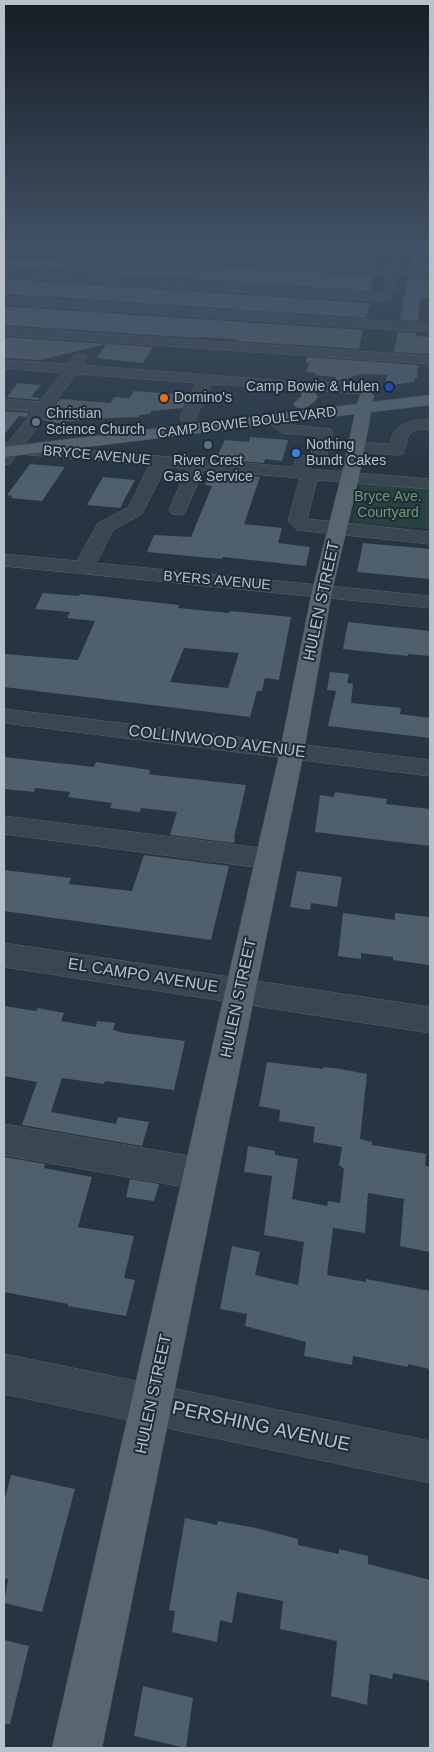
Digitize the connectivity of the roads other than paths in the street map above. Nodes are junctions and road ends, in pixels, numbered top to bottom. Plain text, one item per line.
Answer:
1 (102, 329) edge
2 (379, 329) edge
3 (4, 331) edge
4 (96, 337) junction
5 (241, 348) junction
6 (273, 350) junction
7 (430, 360) edge
8 (4, 364) edge
9 (71, 370) junction
10 (300, 370) junction
11 (205, 380) junction
12 (225, 381) junction
13 (368, 381) junction
14 (259, 384) junction
15 (430, 388) edge
16 (430, 400) edge
17 (4, 404) edge
18 (301, 404) junction
19 (43, 407) junction
20 (188, 418) junction
21 (272, 420) junction
22 (430, 424) edge
23 (10, 449) edge
24 (397, 450) junction
25 (160, 461) junction
26 (353, 462) junction
27 (198, 464) junction
28 (430, 469) edge
29 (305, 473) junction
30 (430, 484) edge
31 (178, 510) dead end
32 (337, 529) junction
33 (430, 538) edge
34 (4, 560) edge
35 (83, 569) junction
36 (322, 591) junction
37 (430, 602) edge
38 (4, 716) edge
39 (292, 751) junction
40 (430, 768) edge
41 (4, 826) edge
42 (269, 859) junction
43 (4, 955) edge
44 (240, 991) junction
45 (430, 1020) edge
46 (4, 1139) edge
47 (201, 1174) junction
48 (4, 1374) edge
49 (151, 1404) junction
50 (430, 1462) edge
51 (77, 1748) edge

1 - 4 street
2 - 13 street, HULEN STREET
3 - 4 street
4 - 5 street
4 - 9 street
5 - 6 street
5 - 12 street
6 - 10 street
6 - 14 street
7 - 13 street
8 - 9 street
9 - 11 street
9 - 19 street
10 - 13 street
10 - 13 street
10 - 14 street
10 - 18 main road
11 - 12 street
11 - 20 street
12 - 14 street
13 - 15 main road, CAMP BOWIE BOULEVARD
13 - 16 main road, CAMP BOWIE BOULEVARD
13 - 18 main road, CAMP BOWIE BOULEVARD
13 - 21 main road, CAMP BOWIE BOULEVARD
13 - 26 main road, HULEN STREET
17 - 19 street
18 - 20 main road, CAMP BOWIE BOULEVARD
19 - 23 street
20 - 23 main road, CAMP BOWIE BOULEVARD
21 - 23 main road, CAMP BOWIE BOULEVARD
21 - 29 street
22 - 24 street
23 - 25 street, BRYCE AVENUE
24 - 26 street
24 - 28 street
25 - 27 street, BRYCE AVENUE
25 - 35 street
26 - 29 street, BRYCE AVENUE
26 - 30 street, BRYCE AVENUE
26 - 32 main road, HULEN STREET
27 - 29 street, BRYCE AVENUE
27 - 31 street
29 - 32 street
32 - 33 street
32 - 36 main road, HULEN STREET
34 - 35 street, BYERS AVENUE
35 - 36 street, BYERS AVENUE
36 - 37 street, BYERS AVENUE
36 - 39 main road, HULEN STREET
38 - 39 street, COLLINWOOD AVENUE
39 - 40 street, COLLINWOOD AVENUE
39 - 42 main road, HULEN STREET
41 - 42 street
42 - 44 main road, HULEN STREET
43 - 44 street, EL CAMPO AVENUE
44 - 45 street, EL CAMPO AVENUE
44 - 47 main road, HULEN STREET
46 - 47 street
47 - 49 main road, HULEN STREET
48 - 49 street, PERSHING AVENUE
49 - 50 street, PERSHING AVENUE
49 - 51 main road, HULEN STREET

